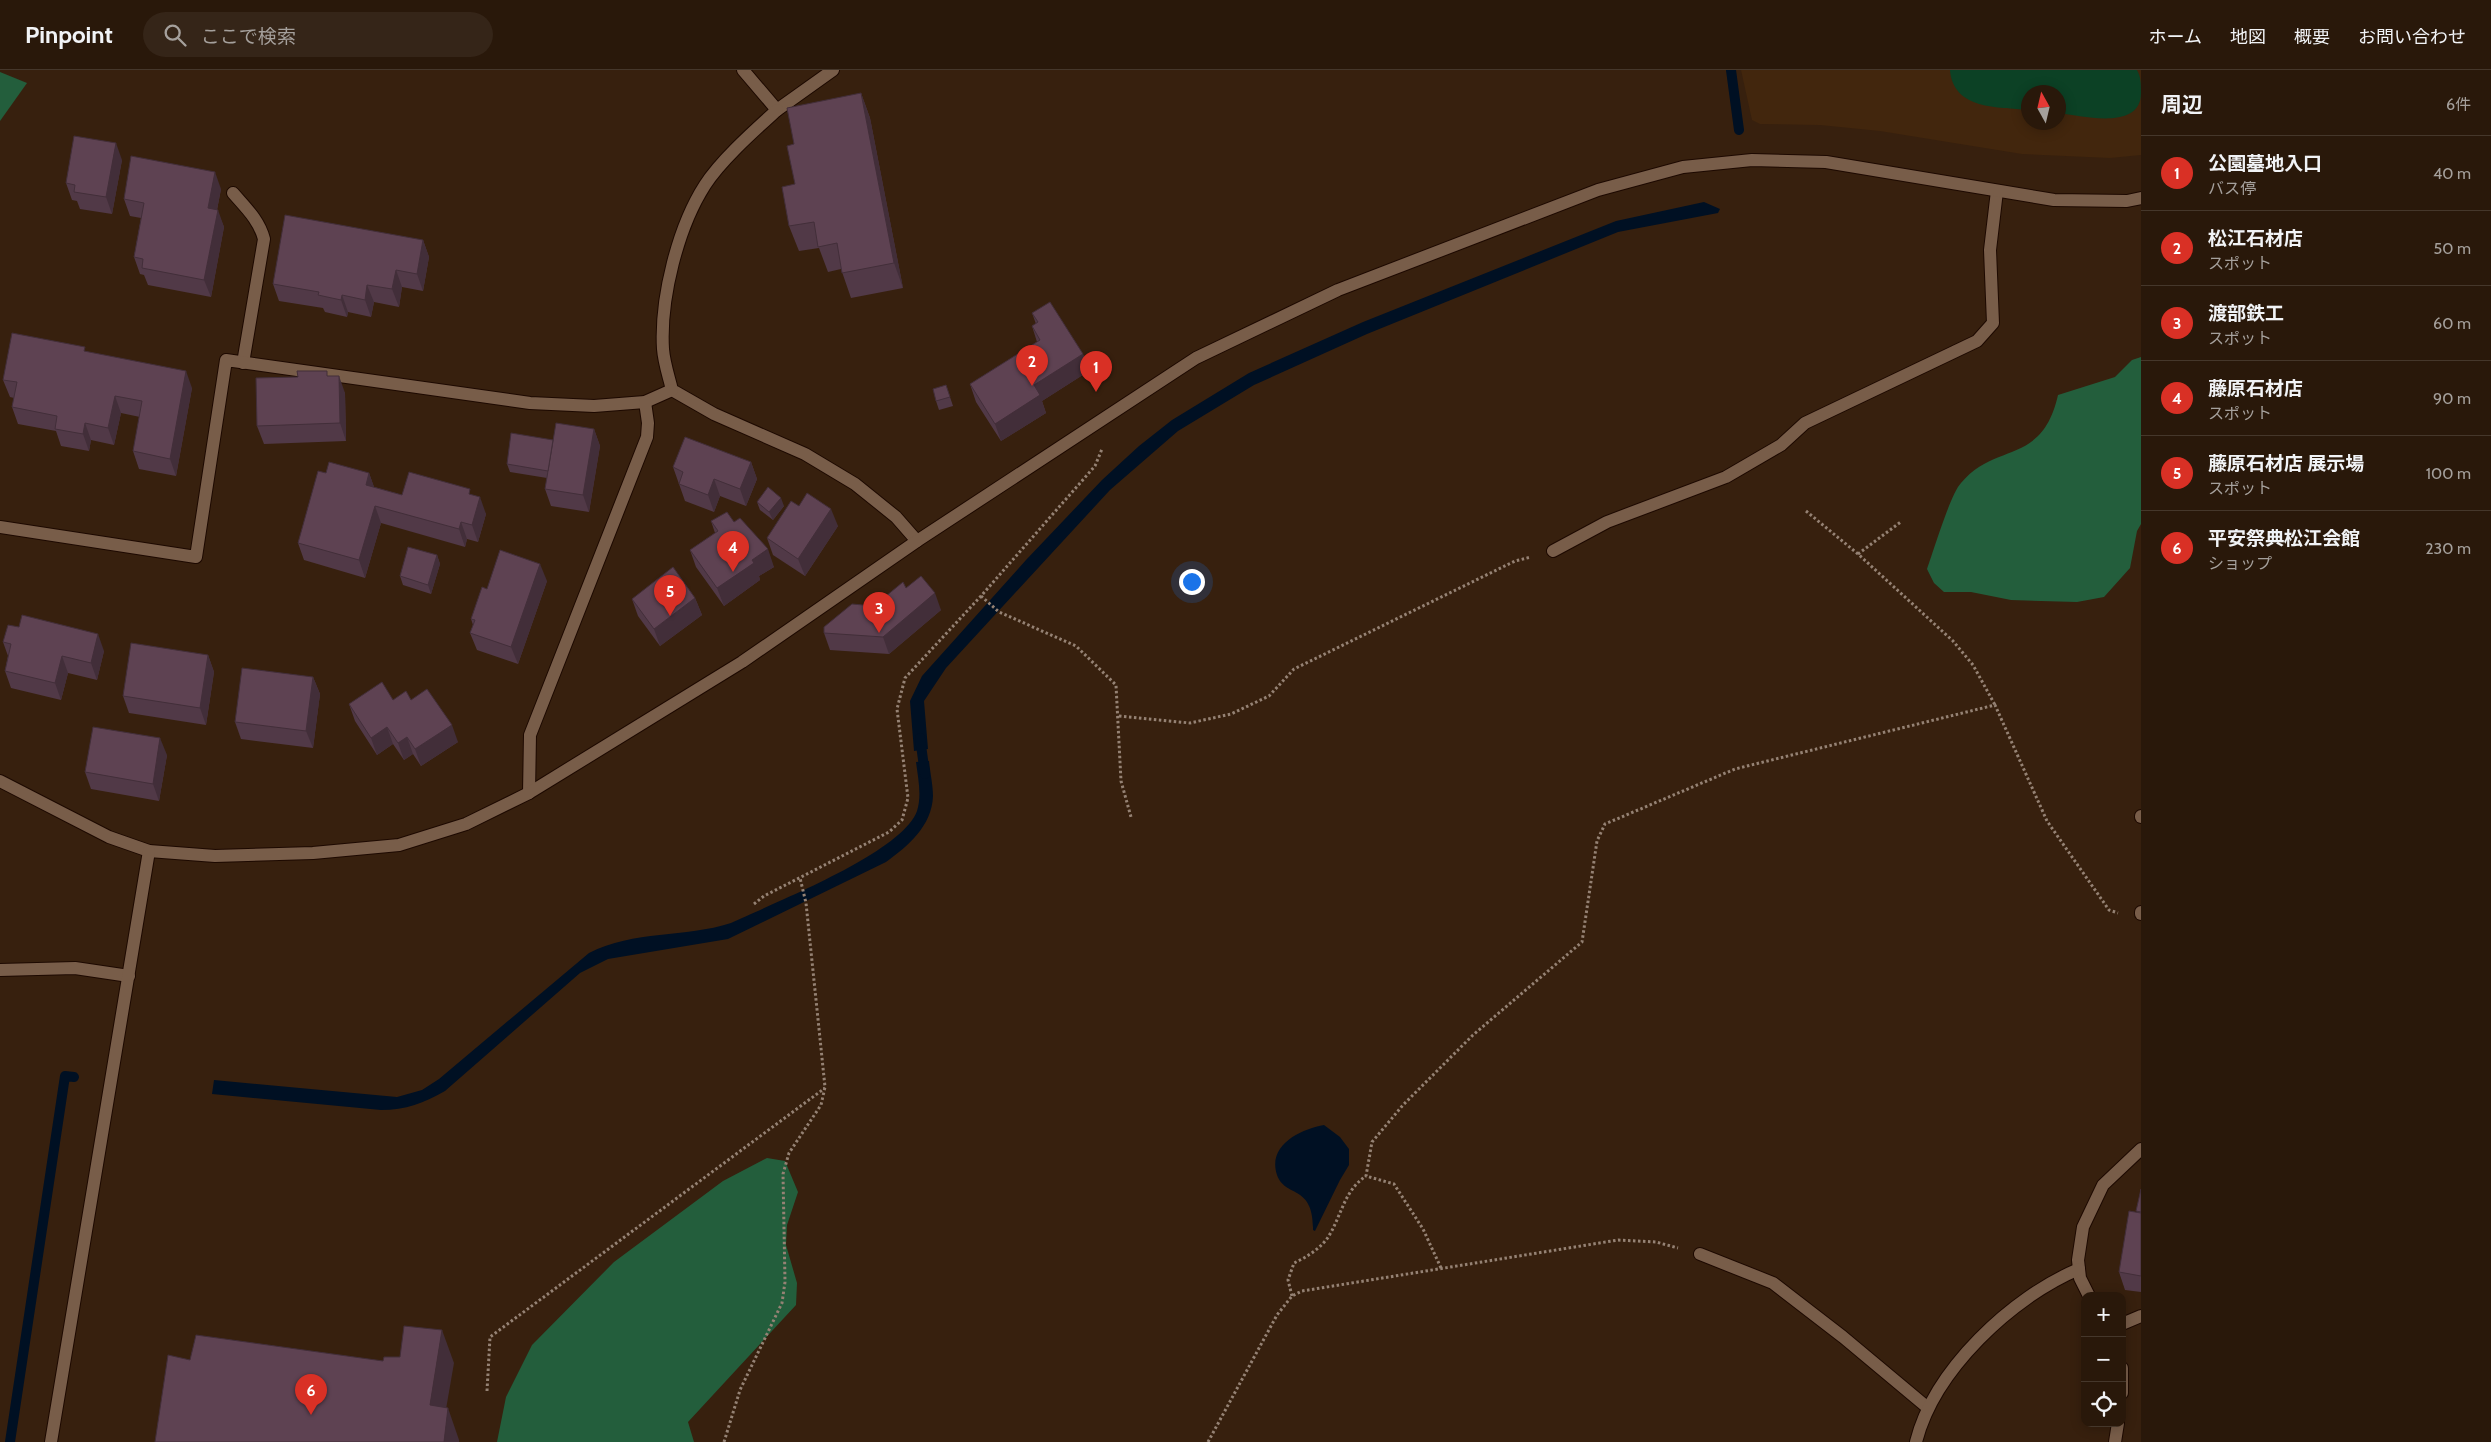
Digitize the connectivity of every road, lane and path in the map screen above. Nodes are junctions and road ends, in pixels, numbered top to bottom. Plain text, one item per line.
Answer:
1 (743, 70) edge
2 (833, 70) edge
3 (777, 110) junction
4 (1997, 191) junction
5 (233, 193) dead end
6 (2141, 198) edge
7 (243, 363) junction
8 (672, 390) junction
9 (645, 402) junction
10 (1097, 422) junction
11 (1806, 511) dead end
12 (1902, 521) dead end
13 (0, 527) edge
14 (917, 541) junction
15 (1553, 551) joint
16 (1858, 554) junction
17 (981, 596) junction
18 (1995, 706) junction
19 (1119, 716) junction
20 (0, 781) edge
21 (529, 793) junction
22 (1131, 817) dead end
23 (149, 851) junction
24 (800, 878) junction
25 (754, 904) dead end
26 (2141, 913) edge
27 (0, 970) edge
28 (129, 976) junction
29 (825, 1087) junction
30 (2141, 1149) edge
31 (1366, 1176) junction
32 (1700, 1254) joint
33 (1441, 1268) junction
34 (2080, 1269) junction
35 (2087, 1292) edge
36 (1292, 1296) junction
37 (2141, 1316) edge
38 (2126, 1322) edge
39 (487, 1391) dead end
40 (1928, 1408) junction
41 (2117, 1427) edge
42 (51, 1442) edge
43 (724, 1442) edge
44 (1208, 1442) edge
45 (1916, 1442) edge
46 (2115, 1442) edge

1 - 3 street
2 - 3 street
3 - 8 street
4 - 6 street
4 - 10 street
4 - 15 street
5 - 7 street
7 - 9 street
7 - 13 street
8 - 9 street
8 - 14 street
9 - 21 street
10 - 14 street
10 - 17 path
11 - 16 path
12 - 16 path
14 - 21 street
15 - 19 path
16 - 18 path
17 - 19 path
17 - 24 path
18 - 26 path
18 - 31 path
19 - 22 path
20 - 23 street
21 - 23 street
23 - 28 street
24 - 25 path
24 - 29 path
27 - 28 street
28 - 42 street
29 - 39 path
29 - 43 path
30 - 34 street
31 - 33 path
31 - 36 path
32 - 33 path
32 - 40 street
33 - 36 path
34 - 35 street
34 - 40 street
36 - 44 path
37 - 38 street
40 - 45 street
41 - 46 street

